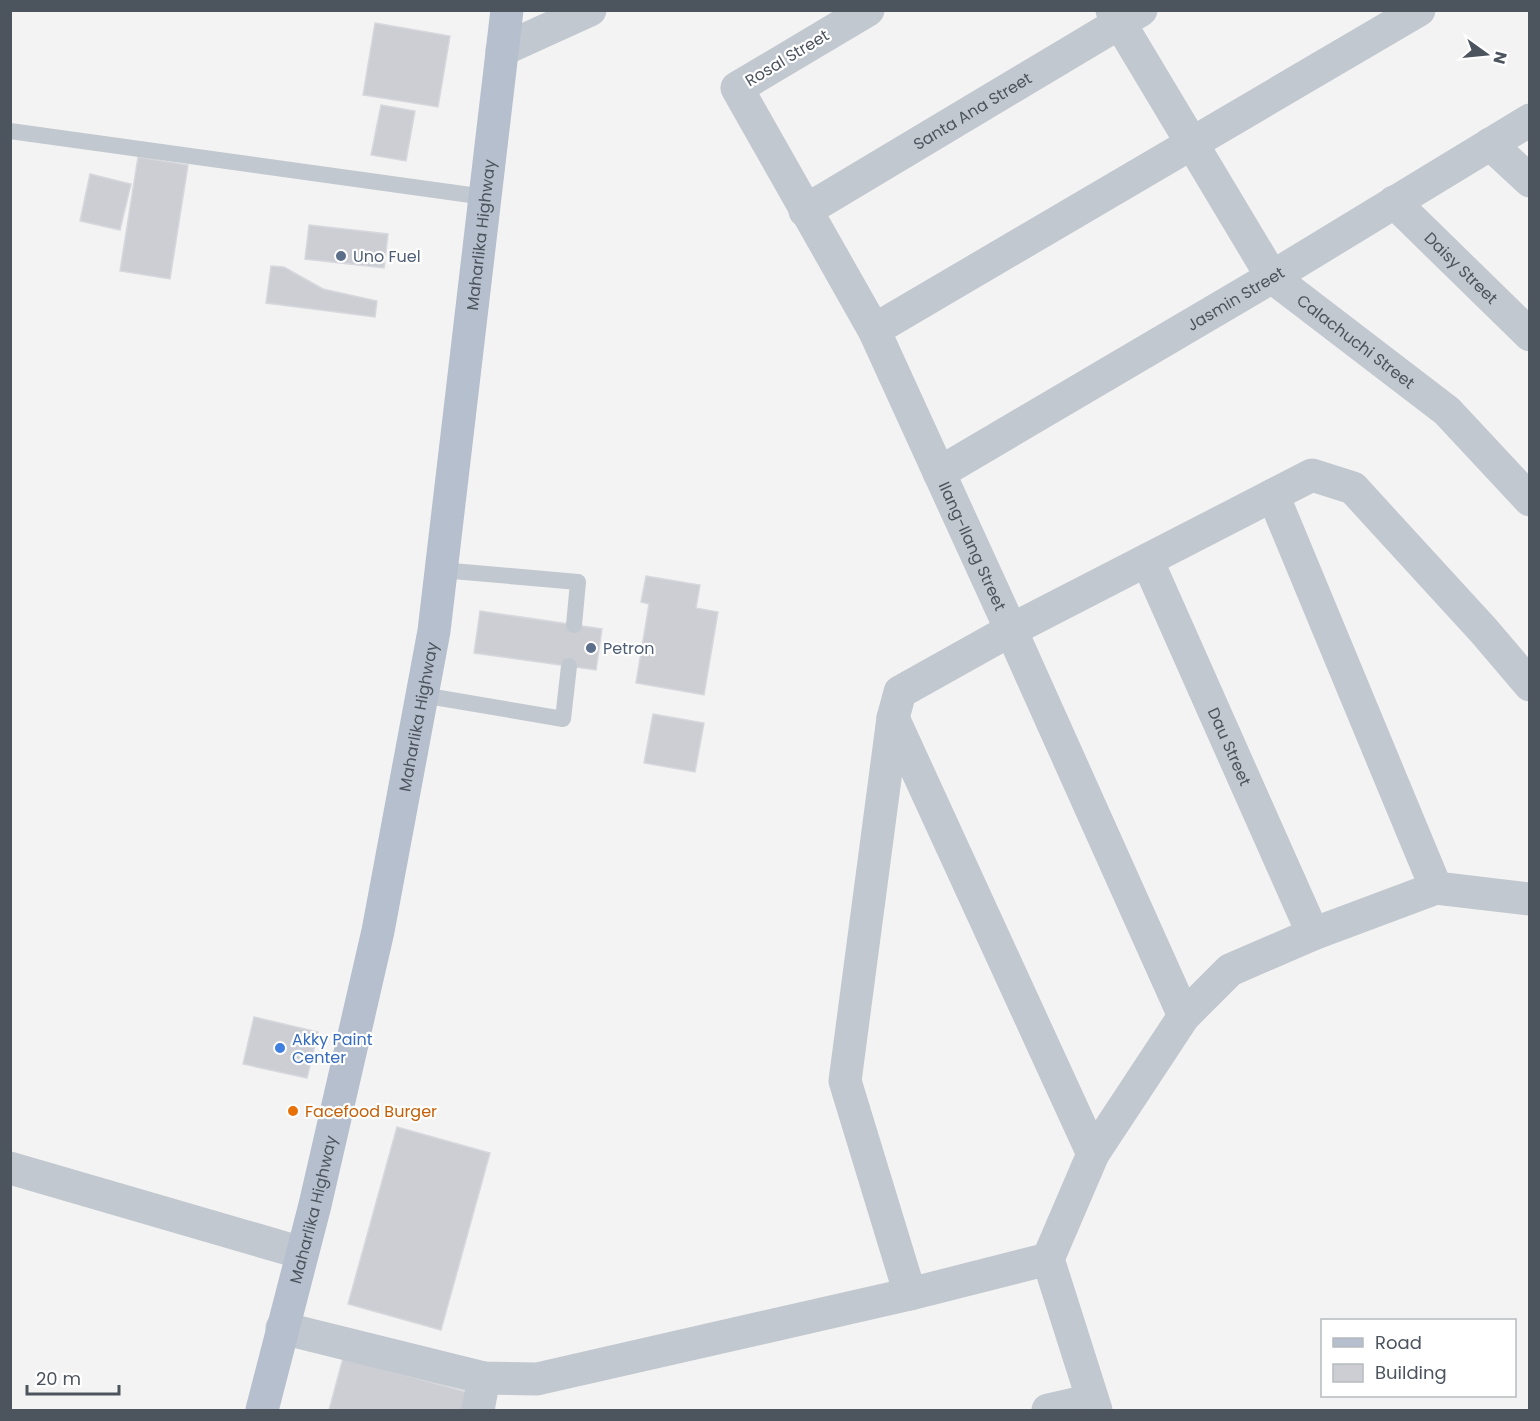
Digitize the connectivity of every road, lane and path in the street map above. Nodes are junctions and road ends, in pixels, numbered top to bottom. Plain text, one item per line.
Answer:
1 (507, 10) edge
2 (590, 10) edge
3 (868, 10) edge
4 (1419, 10) edge
5 (1124, 15) edge
6 (502, 50) junction
7 (737, 88) joint
8 (1530, 120) edge
9 (10, 131) edge
10 (1192, 144) junction
11 (1490, 144) junction
12 (1530, 182) edge
13 (485, 197) junction
14 (1394, 202) junction
15 (805, 211) junction
16 (1272, 277) junction
17 (874, 330) junction
18 (1530, 335) edge
19 (939, 473) junction
20 (1273, 495) junction
21 (1530, 500) edge
22 (1147, 560) junction
23 (441, 570) junction
24 (574, 625) dead end
25 (1011, 630) junction
26 (569, 666) dead end
27 (1530, 685) edge
28 (422, 695) junction
29 (893, 718) junction
30 (1436, 888) junction
31 (1530, 899) edge
32 (1313, 934) junction
33 (1184, 1016) junction
34 (1093, 1154) junction
35 (10, 1168) edge
36 (302, 1253) junction
37 (1048, 1259) junction
38 (910, 1294) junction
39 (282, 1328) junction
40 (484, 1378) junction
41 (1094, 1405) edge
42 (262, 1410) edge
43 (478, 1410) edge
44 (1048, 1410) edge

1 - 6 main road, Maharlika Highway
2 - 6 street
3 - 7 street, Rosal Street
4 - 10 street
5 - 10 street, Calachuchi Street
5 - 15 street, Santa Ana Street
6 - 13 main road, Maharlika Highway
7 - 15 street, Ilang-Ilang Street
8 - 11 street, Jasmin Street
9 - 13 lane
10 - 16 street, Calachuchi Street
10 - 17 street
11 - 12 street
11 - 14 street, Jasmin Street
13 - 23 main road, Maharlika Highway
14 - 16 street, Jasmin Street
14 - 18 street, Daisy Street
15 - 17 street, Ilang-Ilang Street
16 - 19 street, Jasmin Street
16 - 21 street, Calachuchi Street
17 - 19 street, Ilang-Ilang Street
19 - 25 street, Ilang-Ilang Street
20 - 22 street
20 - 27 street
20 - 30 street
22 - 25 street
22 - 32 street, Dau Street
23 - 24 lane
23 - 28 main road, Maharlika Highway
25 - 29 street
25 - 33 street, Ilang-Ilang Street
26 - 28 lane
28 - 36 main road, Maharlika Highway
29 - 34 street
29 - 38 street
30 - 31 street
30 - 32 street
32 - 33 street
33 - 34 street
34 - 37 street
35 - 36 street
36 - 39 main road, Maharlika Highway
37 - 38 street
37 - 41 street
38 - 40 street
39 - 40 street
39 - 42 main road, Maharlika Highway
40 - 43 street
41 - 44 street

